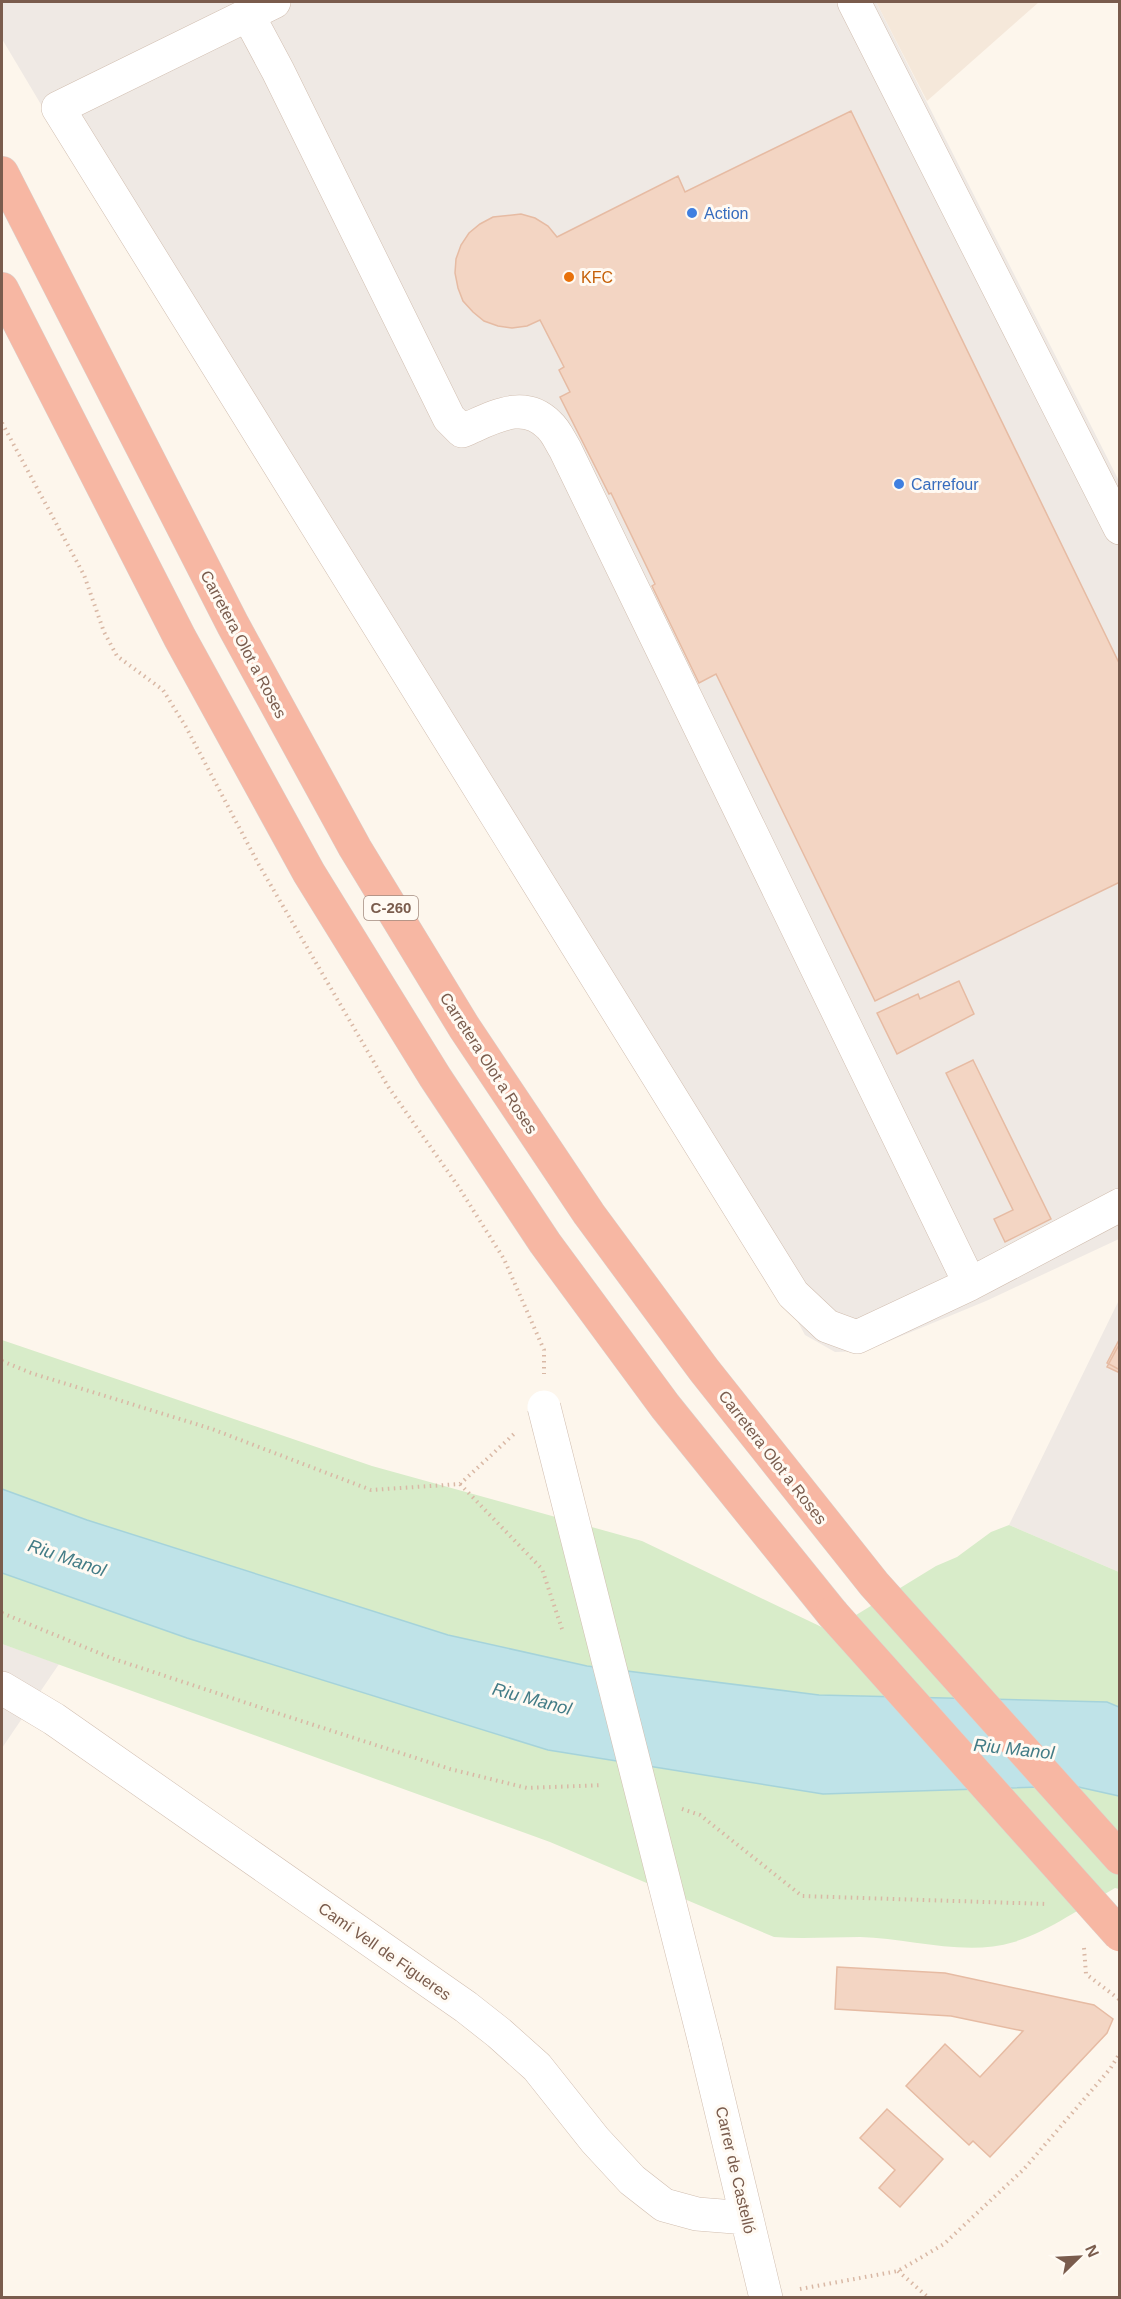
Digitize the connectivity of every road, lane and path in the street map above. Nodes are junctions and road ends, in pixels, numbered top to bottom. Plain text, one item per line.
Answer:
1 (854, 2) edge
2 (261, 8) edge
3 (2, 172) edge
4 (2, 289) edge
5 (2, 423) edge
6 (1119, 528) edge
7 (1119, 1205) edge
8 (970, 1284) junction
9 (2, 1361) edge
10 (544, 1407) junction
11 (460, 1484) junction
12 (2, 1613) edge
13 (563, 1632) dead end
14 (2, 1688) edge
15 (609, 1784) dead end
16 (680, 1808) dead end
17 (1119, 1858) edge
18 (1058, 1904) dead end
19 (1119, 1935) edge
20 (1119, 2053) edge
21 (747, 2218) junction
22 (898, 2271) junction
23 (766, 2296) edge
24 (929, 2298) edge

1 - 6 street
2 - 8 street
2 - 8 street
3 - 17 highway, Carretera Olot a Roses / C-260
4 - 19 highway, C-260, bridge
5 - 10 path
7 - 8 street
9 - 11 path
10 - 11 path
10 - 21 street, Carrer de Castelló, bridge
11 - 13 path
12 - 15 path
14 - 21 street, Camí Vell de Figueres
16 - 18 path
20 - 22 path
21 - 23 street, Carrer de Castelló
22 - 23 path
22 - 24 path

